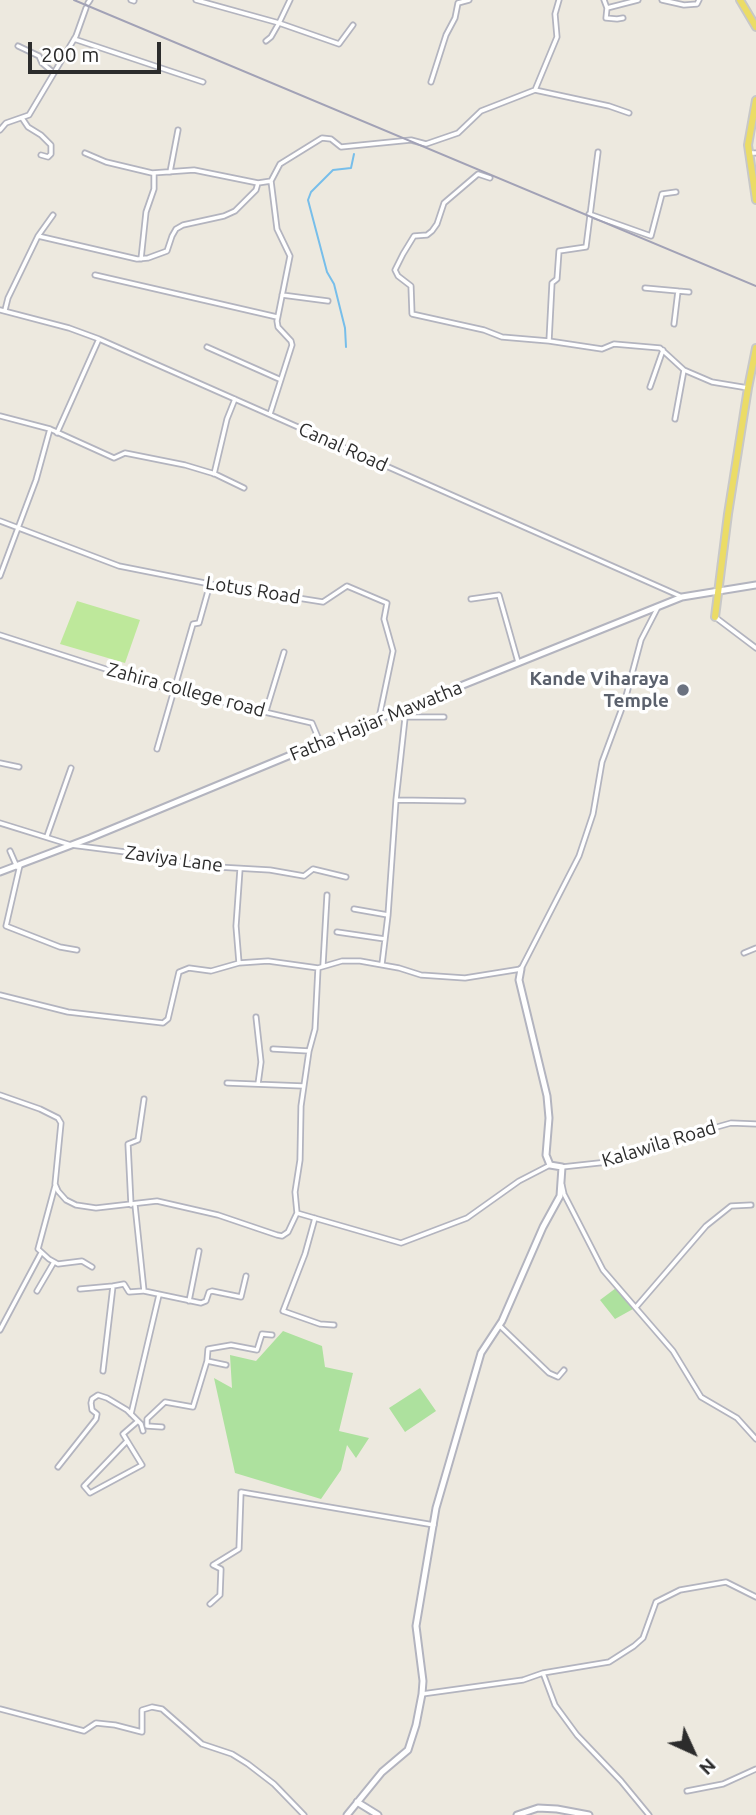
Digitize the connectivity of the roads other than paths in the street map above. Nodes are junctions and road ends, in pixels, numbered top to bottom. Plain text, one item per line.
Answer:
1 (197, 0) edge
2 (290, 0) edge
3 (468, 0) edge
4 (559, 0) edge
5 (604, 0) edge
6 (638, 0) edge
7 (662, 0) edge
8 (699, 0) edge
9 (740, 0) edge
10 (86, 8) dead end
11 (607, 8) junction
12 (623, 18) dead end
13 (279, 23) junction
14 (354, 25) dead end
15 (756, 27) edge
16 (75, 39) junction
17 (266, 41) dead end
18 (18, 46) dead end
19 (54, 74) junction
20 (203, 82) dead end
21 (431, 82) dead end
22 (535, 90) junction
23 (756, 100) edge
24 (629, 113) dead end
25 (22, 118) junction
26 (0, 129) edge
27 (178, 130) dead end
28 (598, 152) dead end
29 (85, 153) dead end
30 (752, 153) edge
31 (41, 155) dead end
32 (170, 172) junction
33 (154, 173) junction
34 (490, 178) dead end
35 (271, 181) junction
36 (258, 183) junction
37 (676, 192) dead end
38 (756, 201) edge
39 (589, 214) junction
40 (53, 215) dead end
41 (38, 236) junction
42 (141, 259) junction
43 (95, 275) dead end
44 (645, 288) dead end
45 (678, 291) junction
46 (689, 292) dead end
47 (281, 295) junction
48 (328, 301) dead end
49 (3, 310) edge
50 (277, 317) junction
51 (674, 324) dead end
52 (99, 340) junction
53 (549, 341) junction
54 (207, 347) dead end
55 (756, 348) edge
56 (663, 350) junction
57 (684, 370) junction
58 (279, 379) junction
59 (751, 384) edge
60 (650, 387) dead end
61 (235, 399) junction
62 (270, 414) junction
63 (0, 416) edge
64 (675, 419) dead end
65 (50, 429) junction
66 (57, 433) junction
67 (215, 474) junction
68 (244, 488) dead end
69 (0, 521) edge
70 (18, 529) junction
71 (0, 576) edge
72 (210, 584) junction
73 (756, 585) edge
74 (719, 591) junction
75 (682, 597) junction
76 (471, 599) dead end
77 (657, 607) junction
78 (715, 617) joint
79 (0, 635) edge
80 (756, 648) edge
81 (284, 652) dead end
82 (518, 664) junction
83 (174, 691) junction
84 (406, 709) junction
85 (266, 712) junction
86 (444, 716) dead end
87 (406, 718) junction
88 (379, 720) junction
89 (320, 744) junction
90 (157, 749) dead end
91 (0, 763) edge
92 (19, 767) dead end
93 (71, 768) dead end
94 (396, 800) junction
95 (463, 801) dead end
96 (0, 823) edge
97 (47, 836) junction
98 (71, 845) junction
99 (10, 850) dead end
100 (19, 866) junction
101 (240, 869) junction
102 (0, 872) edge
103 (346, 877) dead end
104 (327, 895) dead end
105 (354, 909) dead end
106 (388, 915) junction
107 (337, 932) dead end
108 (385, 939) junction
109 (756, 948) edge
110 (77, 950) dead end
111 (744, 953) dead end
112 (239, 964) junction
113 (382, 964) junction
114 (323, 965) junction
115 (317, 968) junction
116 (521, 970) junction
117 (0, 995) edge
118 (256, 1017) dead end
119 (273, 1049) dead end
120 (309, 1051) junction
121 (227, 1083) dead end
122 (258, 1084) junction
123 (303, 1086) junction
124 (0, 1095) edge
125 (144, 1099) dead end
126 (756, 1124) edge
127 (550, 1165) junction
128 (562, 1167) junction
129 (562, 1183) junction
130 (55, 1184) junction
131 (133, 1205) junction
132 (751, 1205) dead end
133 (297, 1213) junction
134 (315, 1218) junction
135 (199, 1251) dead end
136 (41, 1252) junction
137 (54, 1262) junction
138 (92, 1267) dead end
139 (246, 1276) dead end
140 (113, 1286) junction
141 (80, 1289) dead end
142 (37, 1291) dead end
143 (144, 1291) junction
144 (159, 1295) junction
145 (189, 1301) junction
146 (636, 1306) junction
147 (334, 1325) dead end
148 (499, 1325) junction
149 (0, 1330) edge
150 (272, 1335) dead end
151 (207, 1361) junction
152 (226, 1365) dead end
153 (564, 1370) dead end
154 (103, 1371) dead end
155 (131, 1414) junction
156 (138, 1421) junction
157 (162, 1427) dead end
158 (144, 1428) junction
159 (756, 1439) edge
160 (127, 1441) junction
161 (58, 1467) dead end
162 (433, 1525) junction
163 (756, 1597) edge
164 (210, 1604) dead end
165 (543, 1673) junction
166 (422, 1694) junction
167 (0, 1709) edge
168 (756, 1769) edge
169 (687, 1791) dead end
170 (357, 1802) junction
171 (304, 1815) edge
172 (346, 1815) edge
173 (377, 1815) edge
174 (517, 1815) edge
175 (589, 1815) edge
176 (649, 1815) edge

1 - 13 street
2 - 13 street
3 - 21 street
4 - 22 street
5 - 11 street
6 - 11 street
7 - 8 street
9 - 15 main road
10 - 16 street
11 - 12 street
13 - 14 street
13 - 17 street
16 - 19 street
16 - 20 street
18 - 19 street
19 - 25 street
22 - 24 street
22 - 35 street
23 - 30 main road
25 - 26 street
25 - 31 street
27 - 32 street
28 - 39 street
29 - 33 street
30 - 38 main road
32 - 33 street
32 - 36 street
33 - 42 street
34 - 53 street
35 - 36 street
35 - 47 street
36 - 42 street
37 - 39 street
39 - 53 street
40 - 41 street
41 - 42 street
41 - 49 street
43 - 50 street
44 - 45 street
45 - 46 street
45 - 51 street
47 - 48 street
47 - 50 street
49 - 52 street, Canal Road
50 - 58 street
52 - 61 street, Canal Road
52 - 66 street
53 - 56 street
54 - 58 street
55 - 59 main road
56 - 57 street
56 - 60 street
57 - 59 street
57 - 64 street
58 - 62 street
59 - 74 main road
61 - 62 street, Canal Road
61 - 67 street
62 - 75 street, Canal Road
63 - 65 street
65 - 66 street
65 - 70 street
66 - 67 street
67 - 68 street
69 - 70 street, Lotus Road
70 - 71 street
70 - 72 street, Lotus Road
72 - 83 street
72 - 88 street, Lotus Road
73 - 74 street, Fatha Hajiar Mawatha
74 - 75 street, Fatha Hajiar Mawatha
74 - 78 main road
75 - 77 street, Fatha Hajiar Mawatha
76 - 82 street
77 - 82 street, Fatha Hajiar Mawatha
77 - 116 street
78 - 80 street
79 - 83 street, Zahira college road
81 - 85 street
82 - 84 street, Fatha Hajiar Mawatha
83 - 85 street, Zahira college road
83 - 90 street
84 - 87 street
84 - 88 street, Fatha Hajiar Mawatha
85 - 89 street, Zahira college road
86 - 87 street
87 - 94 street
88 - 89 street, Fatha Hajiar Mawatha
89 - 98 street, Fatha Hajiar Mawatha
91 - 92 street
93 - 97 street
94 - 95 street
94 - 106 street
96 - 97 street, Zaviya Lane
97 - 98 street, Zaviya Lane
98 - 100 street, Fatha Hajiar Mawatha
98 - 101 street, Zaviya Lane
99 - 100 street
100 - 102 street, Fatha Hajiar Mawatha
100 - 110 street
101 - 103 street, Zaviya Lane
101 - 112 street
104 - 114 street
105 - 106 street
106 - 108 street
107 - 108 street
108 - 113 street
109 - 111 street
112 - 115 street
112 - 117 street
113 - 114 street
113 - 116 street
114 - 115 street
115 - 120 street
116 - 127 street
118 - 122 street
119 - 120 street
120 - 123 street
121 - 122 street
122 - 123 street
123 - 133 street
124 - 130 street
125 - 131 street
126 - 128 street, Kalawila Road
127 - 128 street
127 - 134 street
128 - 129 street
129 - 146 street
129 - 148 street
130 - 131 street
130 - 136 street
131 - 133 street
131 - 143 street
132 - 146 street
133 - 134 street
134 - 147 street
135 - 145 street
136 - 137 street
136 - 149 street
137 - 138 street
137 - 142 street
139 - 145 street
140 - 141 street
140 - 143 street
140 - 154 street
143 - 144 street
144 - 145 street
144 - 155 street
146 - 159 street
148 - 153 street
148 - 162 street
150 - 151 street
151 - 152 street
151 - 158 street
155 - 156 street
155 - 161 street
156 - 158 street
156 - 160 street
157 - 158 street
160 - 160 street
162 - 164 street
162 - 166 street
163 - 165 street
165 - 166 street
165 - 176 street
166 - 170 street
167 - 171 street
168 - 169 street
170 - 172 street
170 - 173 street
174 - 175 street

